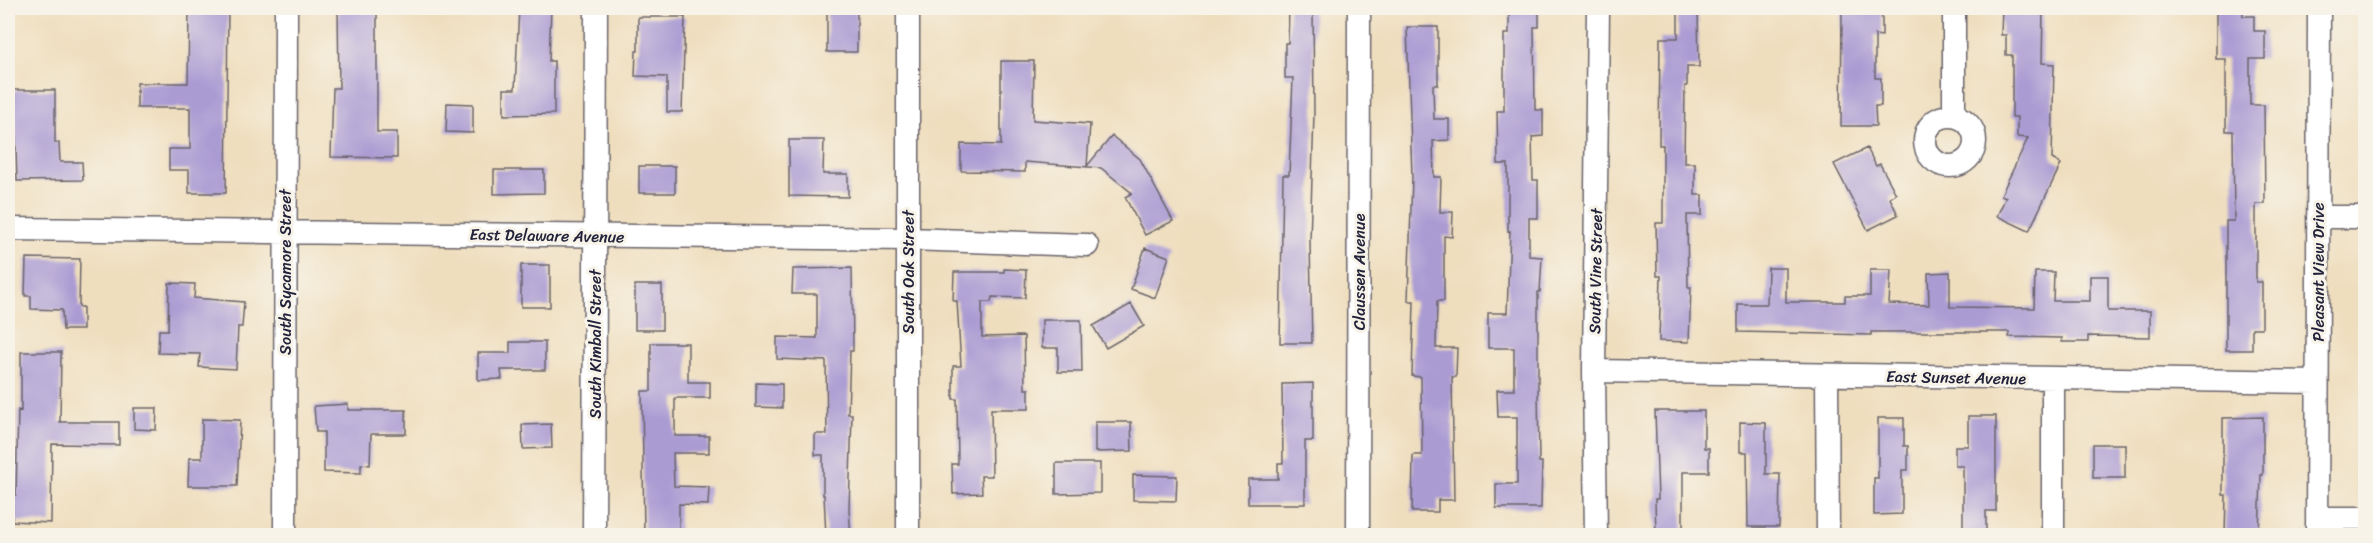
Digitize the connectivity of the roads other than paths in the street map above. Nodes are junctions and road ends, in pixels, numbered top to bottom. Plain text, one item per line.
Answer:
1 (286, 8) edge
2 (596, 8) edge
3 (908, 8) edge
4 (1359, 8) edge
5 (1598, 8) edge
6 (1954, 8) edge
7 (2319, 8) edge
8 (1954, 116) dead end
9 (2318, 217) junction
10 (2366, 217) edge
11 (8, 229) edge
12 (286, 232) junction
13 (596, 235) junction
14 (908, 239) junction
15 (1087, 245) dead end
16 (1594, 372) junction
17 (1827, 375) junction
18 (2053, 378) junction
19 (2317, 382) junction
20 (2366, 518) edge
21 (2317, 527) edge
22 (285, 536) edge
23 (594, 536) edge
24 (908, 536) edge
25 (1358, 536) edge
26 (1596, 536) edge
27 (1828, 536) edge
28 (2053, 536) edge

1 - 12 street, South Sycamore Street
2 - 13 street, South Kimball Street
3 - 14 street, South Oak Street
4 - 25 street, Claussen Avenue
5 - 16 street, South Vine Street
6 - 8 street
7 - 9 street, Pleasant View Drive
9 - 10 street
9 - 19 street, Pleasant View Drive
11 - 12 street, East Delaware Avenue
12 - 13 street, East Delaware Avenue
12 - 22 street, South Sycamore Street
13 - 14 street, East Delaware Avenue
13 - 23 street, South Kimball Street
14 - 15 street, East Delaware Avenue
14 - 24 street, South Oak Street
16 - 17 street, East Sunset Avenue
16 - 26 street, South Vine Street
17 - 18 street, East Sunset Avenue
17 - 27 street
18 - 19 street, East Sunset Avenue
18 - 28 street
19 - 21 street, Pleasant View Drive
20 - 21 street

